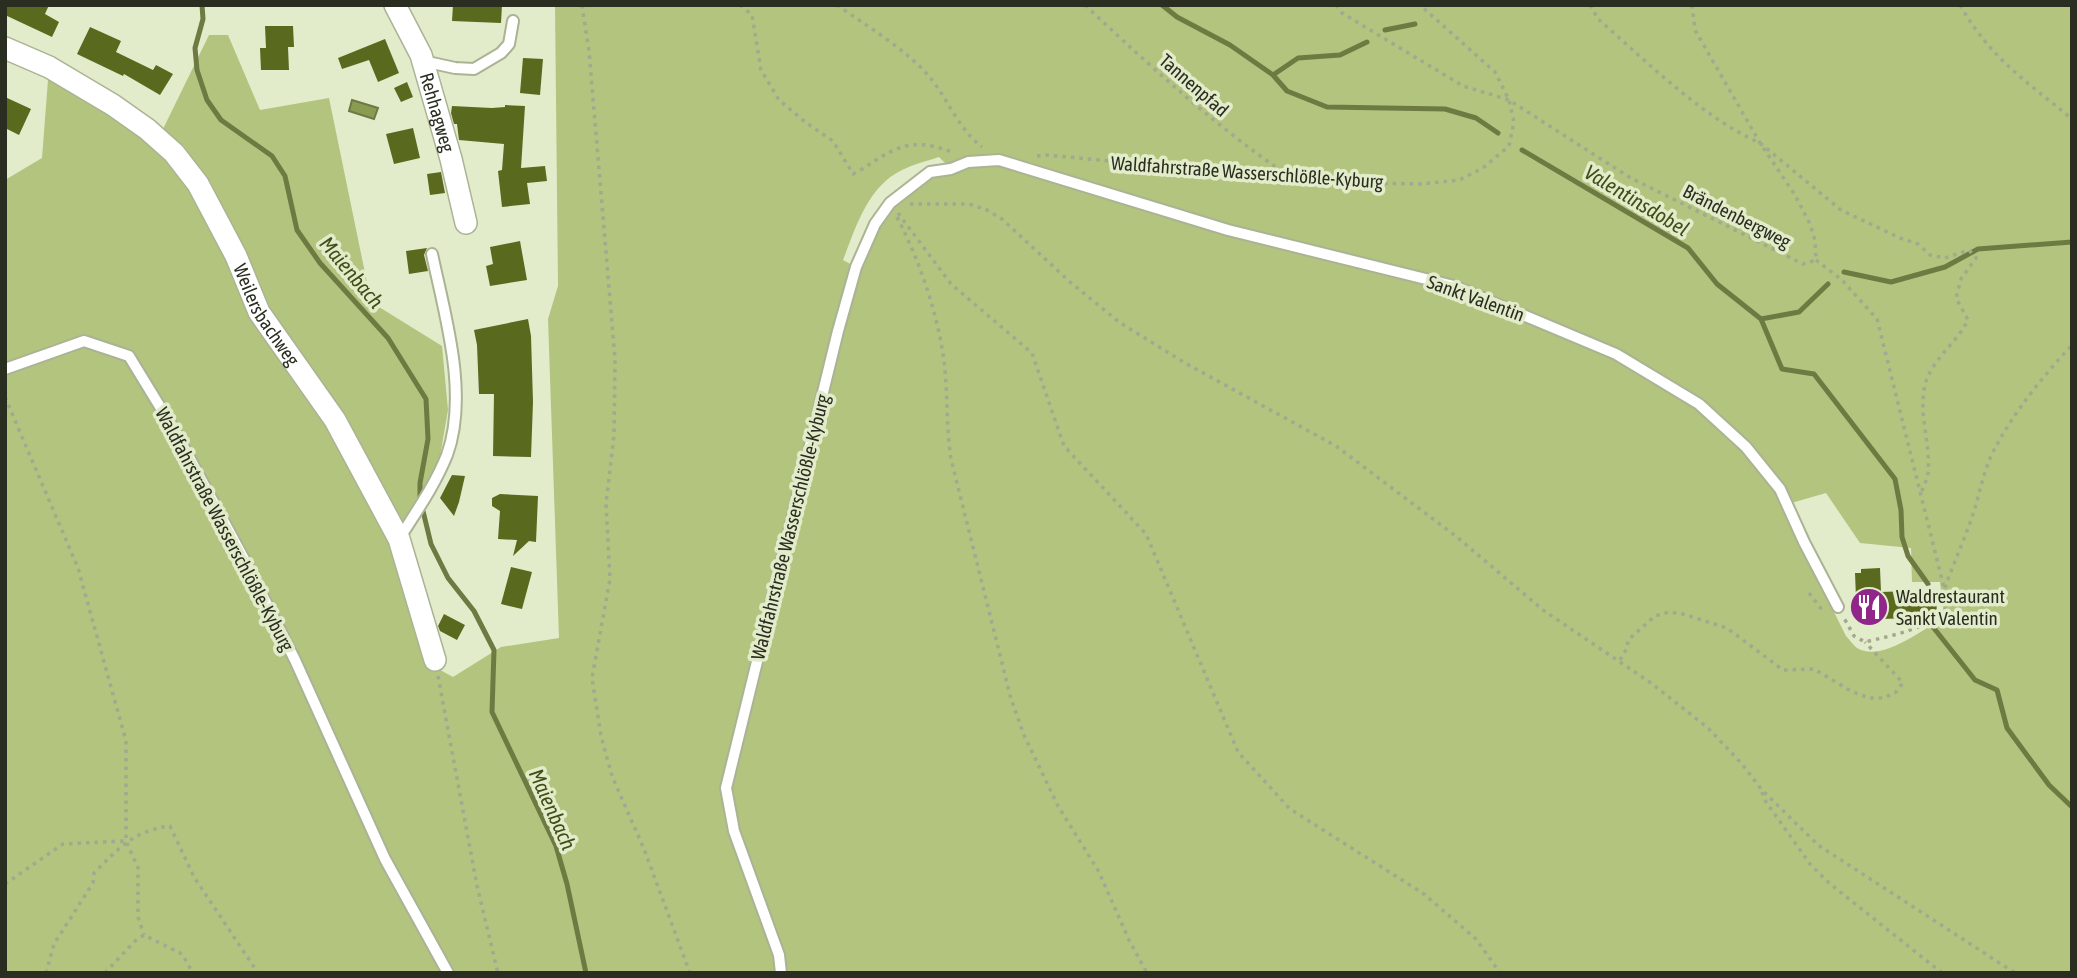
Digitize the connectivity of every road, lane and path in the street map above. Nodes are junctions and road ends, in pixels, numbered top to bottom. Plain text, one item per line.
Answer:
1 (395, 5) edge
2 (582, 5) edge
3 (740, 5) edge
4 (837, 5) edge
5 (1085, 5) edge
6 (1336, 5) edge
7 (1420, 5) edge
8 (1590, 5) edge
9 (1692, 5) edge
10 (1960, 5) edge
11 (513, 21) dead end
12 (5, 48) edge
13 (423, 61) junction
14 (1509, 100) junction
15 (2072, 119) edge
16 (1760, 143) junction
17 (1048, 155) dead end
18 (999, 160) junction
19 (968, 162) junction
20 (1292, 178) junction
21 (890, 203) junction
22 (466, 223) dead end
23 (432, 254) dead end
24 (1816, 260) junction
25 (2072, 345) edge
26 (5, 369) edge
27 (5, 397) edge
28 (1921, 494) junction
29 (399, 539) junction
30 (1944, 590) junction
31 (1838, 607) joint
32 (1866, 642) junction
33 (435, 660) joint
34 (1619, 661) junction
35 (1762, 790) junction
36 (126, 841) junction
37 (5, 884) edge
38 (144, 935) junction
39 (46, 973) edge
40 (105, 973) edge
41 (193, 973) edge
42 (258, 973) edge
43 (448, 973) edge
44 (498, 973) edge
45 (691, 973) edge
46 (782, 973) edge
47 (1147, 973) edge
48 (1500, 973) edge
49 (1942, 973) edge
50 (2015, 973) edge

1 - 13 street, Rehhagweg
2 - 45 path
3 - 19 path
4 - 18 path
5 - 20 path, Tannenpfad
6 - 14 path
7 - 14 path, Waldfahrstraße Wasserschlößle-Kyburg
8 - 16 path
9 - 16 path, Brändenbergweg
10 - 15 path
11 - 13 lane
12 - 29 street, Weilersbachweg
13 - 22 street, Rehhagweg
14 - 20 path, Waldfahrstraße Wasserschlößle-Kyburg
14 - 24 path, Brändenbergweg
16 - 24 path, Brändenbergweg
16 - 28 path
17 - 20 path, Waldfahrstraße Wasserschlößle-Kyburg
18 - 19 lane, Waldfahrstraße Wasserschlößle-Kyburg
18 - 31 lane, Sankt Valentin
19 - 21 lane, Waldfahrstraße Wasserschlößle-Kyburg
21 - 34 path
21 - 46 lane, Waldfahrstraße Wasserschlößle-Kyburg
21 - 47 path
21 - 48 path
23 - 29 lane
24 - 28 path
25 - 30 path
26 - 43 lane, Waldfahrstraße Wasserschlößle-Kyburg
27 - 36 path
28 - 30 path
29 - 33 street, Weilersbachweg
30 - 32 path
31 - 32 path
32 - 34 path
33 - 44 path
34 - 35 path
35 - 49 path
35 - 50 path
36 - 37 path
36 - 38 path
36 - 39 path
36 - 42 path
38 - 40 path
38 - 41 path

